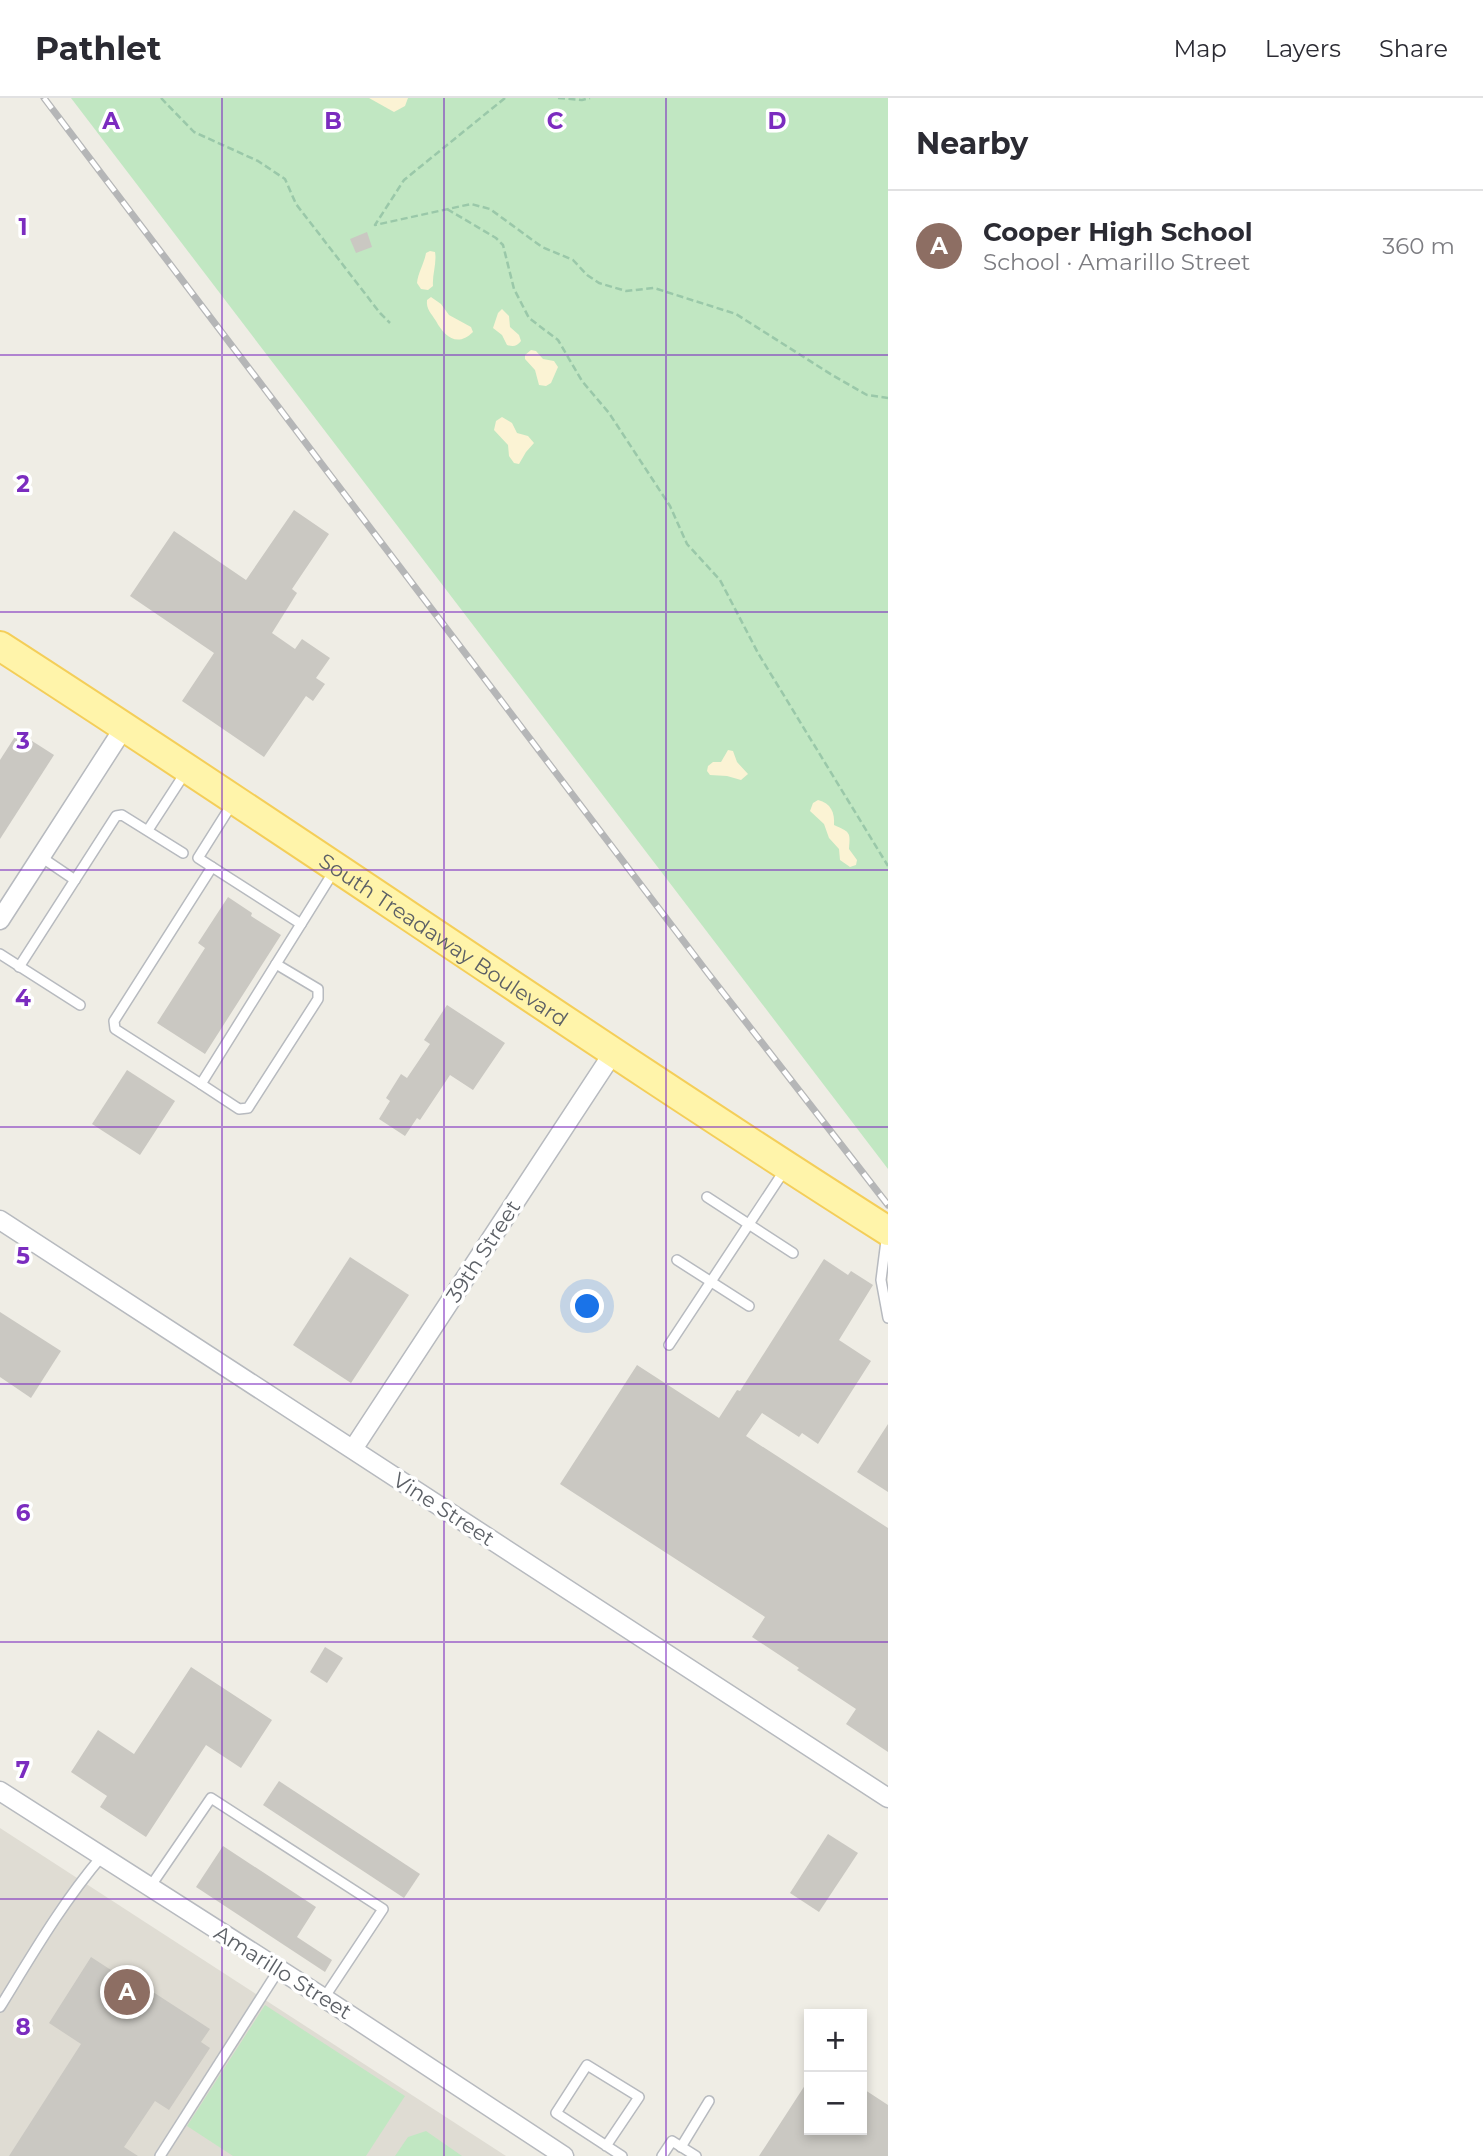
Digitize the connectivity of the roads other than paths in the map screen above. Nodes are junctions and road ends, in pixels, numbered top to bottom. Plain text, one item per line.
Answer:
1 (0, 646) edge
2 (125, 726) junction
3 (188, 769) junction
4 (234, 799) junction
5 (148, 830) junction
6 (183, 853) dead end
7 (41, 857) junction
8 (212, 867) junction
9 (337, 868) junction
10 (75, 880) junction
11 (0, 920) edge
12 (301, 924) junction
13 (0, 954) edge
14 (276, 964) junction
15 (19, 967) junction
16 (80, 1005) dead end
17 (613, 1053) junction
18 (201, 1084) junction
19 (787, 1166) junction
20 (707, 1197) dead end
21 (0, 1220) edge
22 (749, 1224) junction
23 (888, 1231) edge
24 (793, 1253) dead end
25 (677, 1260) dead end
26 (711, 1282) junction
27 (749, 1306) dead end
28 (888, 1318) edge
29 (669, 1345) dead end
30 (353, 1449) junction
31 (0, 1791) edge
32 (888, 1798) edge
33 (102, 1856) junction
34 (150, 1887) junction
35 (278, 1971) junction
36 (324, 1998) junction
37 (0, 2007) edge
38 (709, 2101) dead end
39 (606, 2146) junction
40 (681, 2147) junction
41 (160, 2156) edge
42 (564, 2156) edge
43 (622, 2156) edge
44 (662, 2156) edge
45 (696, 2156) edge

1 - 2 main road, South Treadaway Boulevard
2 - 3 main road, South Treadaway Boulevard
2 - 7 street
3 - 4 main road, South Treadaway Boulevard
3 - 5 lane
4 - 8 lane
4 - 9 main road, South Treadaway Boulevard
5 - 6 lane
5 - 10 lane
7 - 10 lane
7 - 11 street
8 - 12 lane
8 - 18 lane
9 - 12 lane
9 - 17 main road, South Treadaway Boulevard
10 - 15 lane
12 - 14 lane
13 - 15 lane
14 - 18 lane
14 - 18 lane
15 - 16 lane
17 - 19 main road, South Treadaway Boulevard
17 - 30 street, 39th Street
19 - 22 lane
19 - 23 main road, South Treadaway Boulevard
20 - 22 lane
21 - 30 street, Vine Street
22 - 24 lane
22 - 26 lane
23 - 28 lane
25 - 26 lane
26 - 27 lane
26 - 29 lane
30 - 32 street, Vine Street
31 - 33 street, Amarillo Street
33 - 34 street, Amarillo Street
33 - 37 lane
34 - 35 street, Amarillo Street
34 - 36 lane
35 - 36 street, Amarillo Street
35 - 41 lane
36 - 42 street, Amarillo Street
38 - 40 lane
39 - 39 lane
39 - 43 lane
40 - 44 lane
40 - 45 lane

